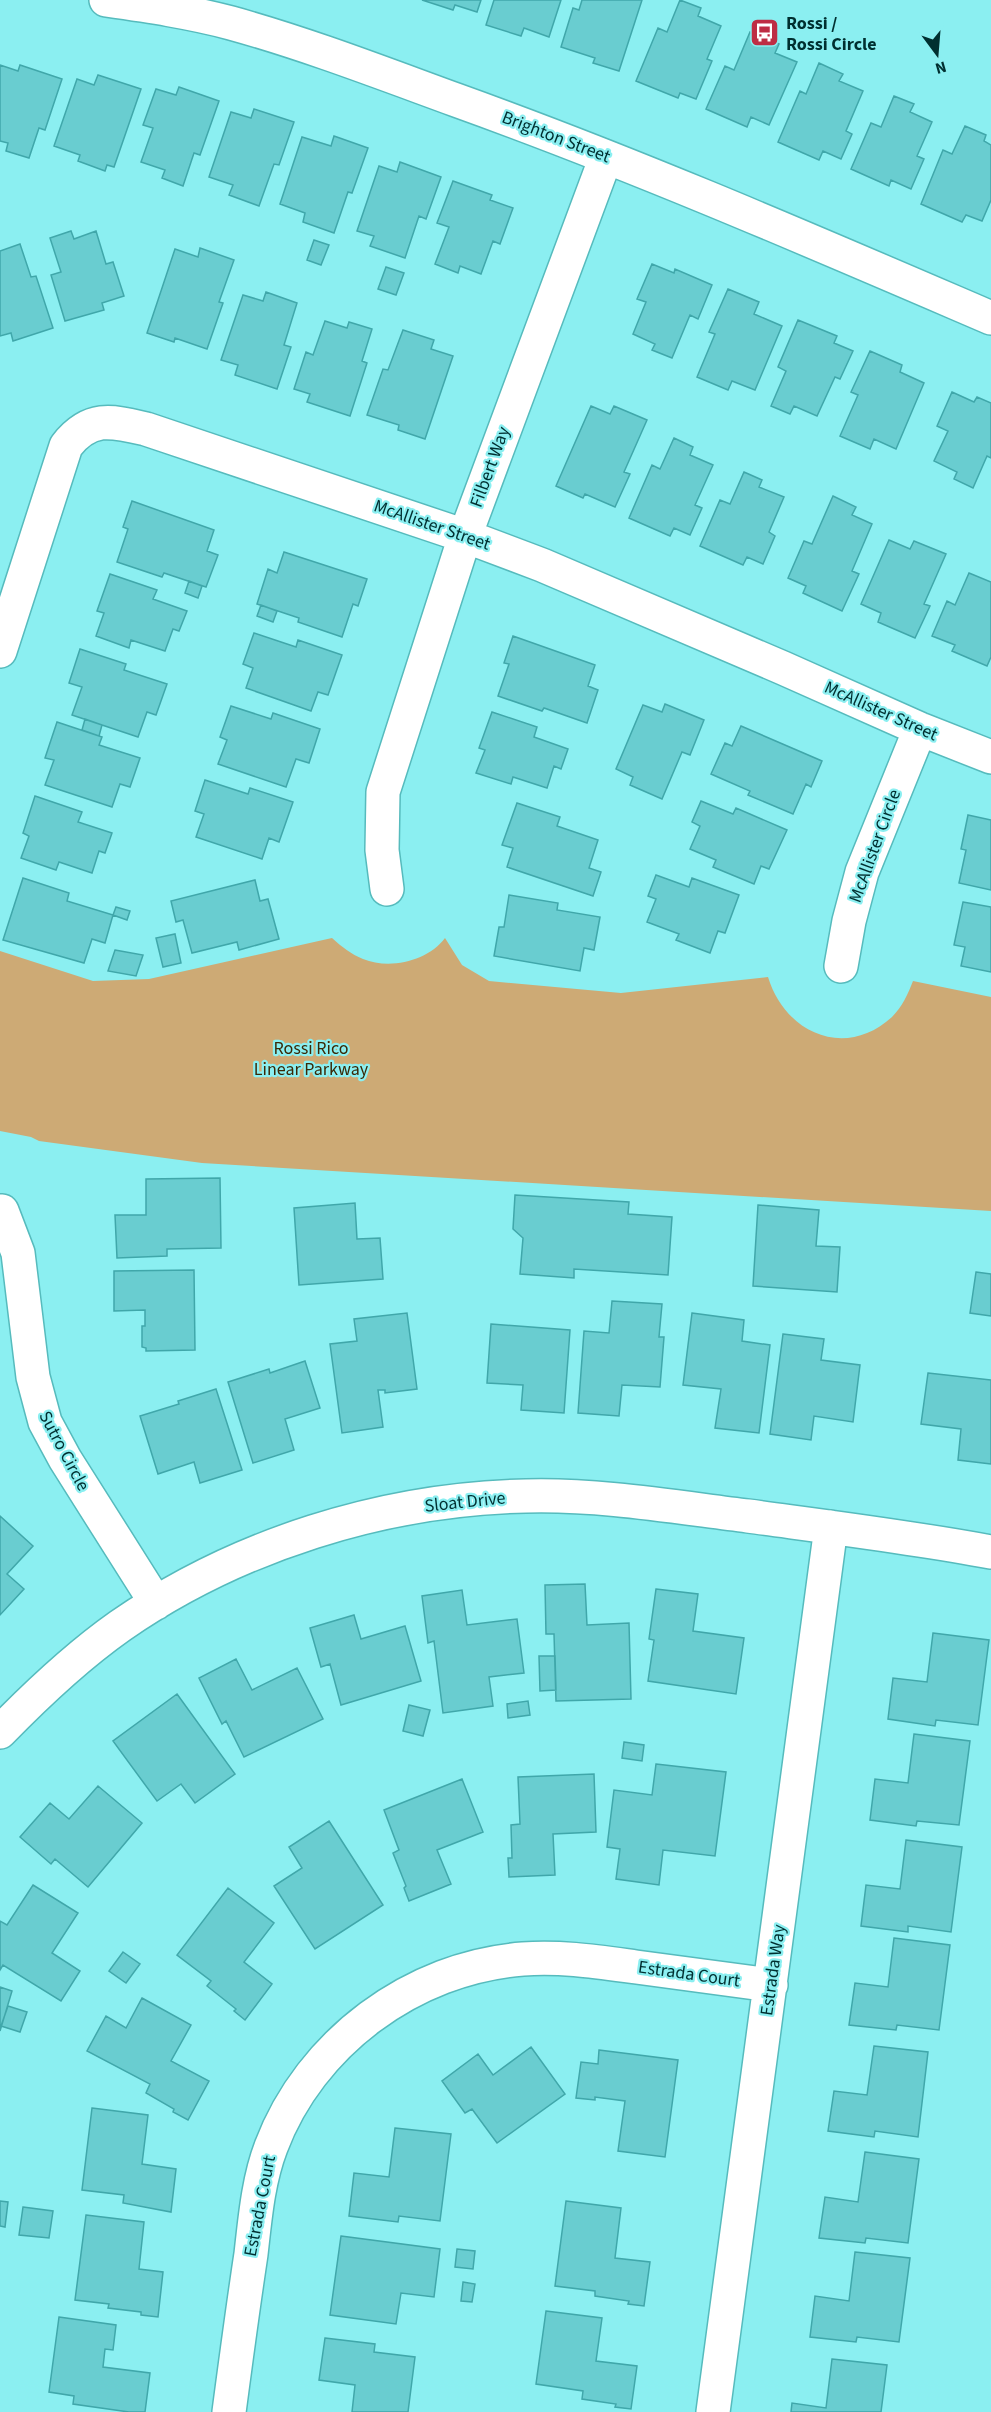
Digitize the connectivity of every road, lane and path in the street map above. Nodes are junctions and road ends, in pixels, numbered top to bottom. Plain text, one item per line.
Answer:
1 (106, 0) edge
2 (234, 12) edge
3 (606, 157) junction
4 (991, 318) edge
5 (465, 536) junction
6 (0, 651) edge
7 (920, 729) junction
8 (991, 757) edge
9 (387, 889) dead end
10 (841, 966) dead end
11 (2, 1211) dead end
12 (831, 1527) junction
13 (991, 1552) edge
14 (156, 1603) junction
15 (0, 1732) edge
16 (771, 1985) junction
17 (229, 2412) edge
18 (713, 2412) edge

1 - 2 street, Brighton Street
2 - 3 street, Brighton Street
3 - 4 street, Brighton Street
3 - 5 street, Filbert Way
5 - 6 street, McAllister Street
5 - 7 street, McAllister Street
5 - 9 street, Filbert Way
7 - 8 street, McAllister Street
7 - 10 street, McAllister Circle
11 - 14 street, Sutro Circle
12 - 13 street, Sloat Drive
12 - 14 street, Sloat Drive
12 - 16 street, Estrada Way
14 - 15 street, Sloat Drive
16 - 17 street, Estrada Court
16 - 18 street, Estrada Way

